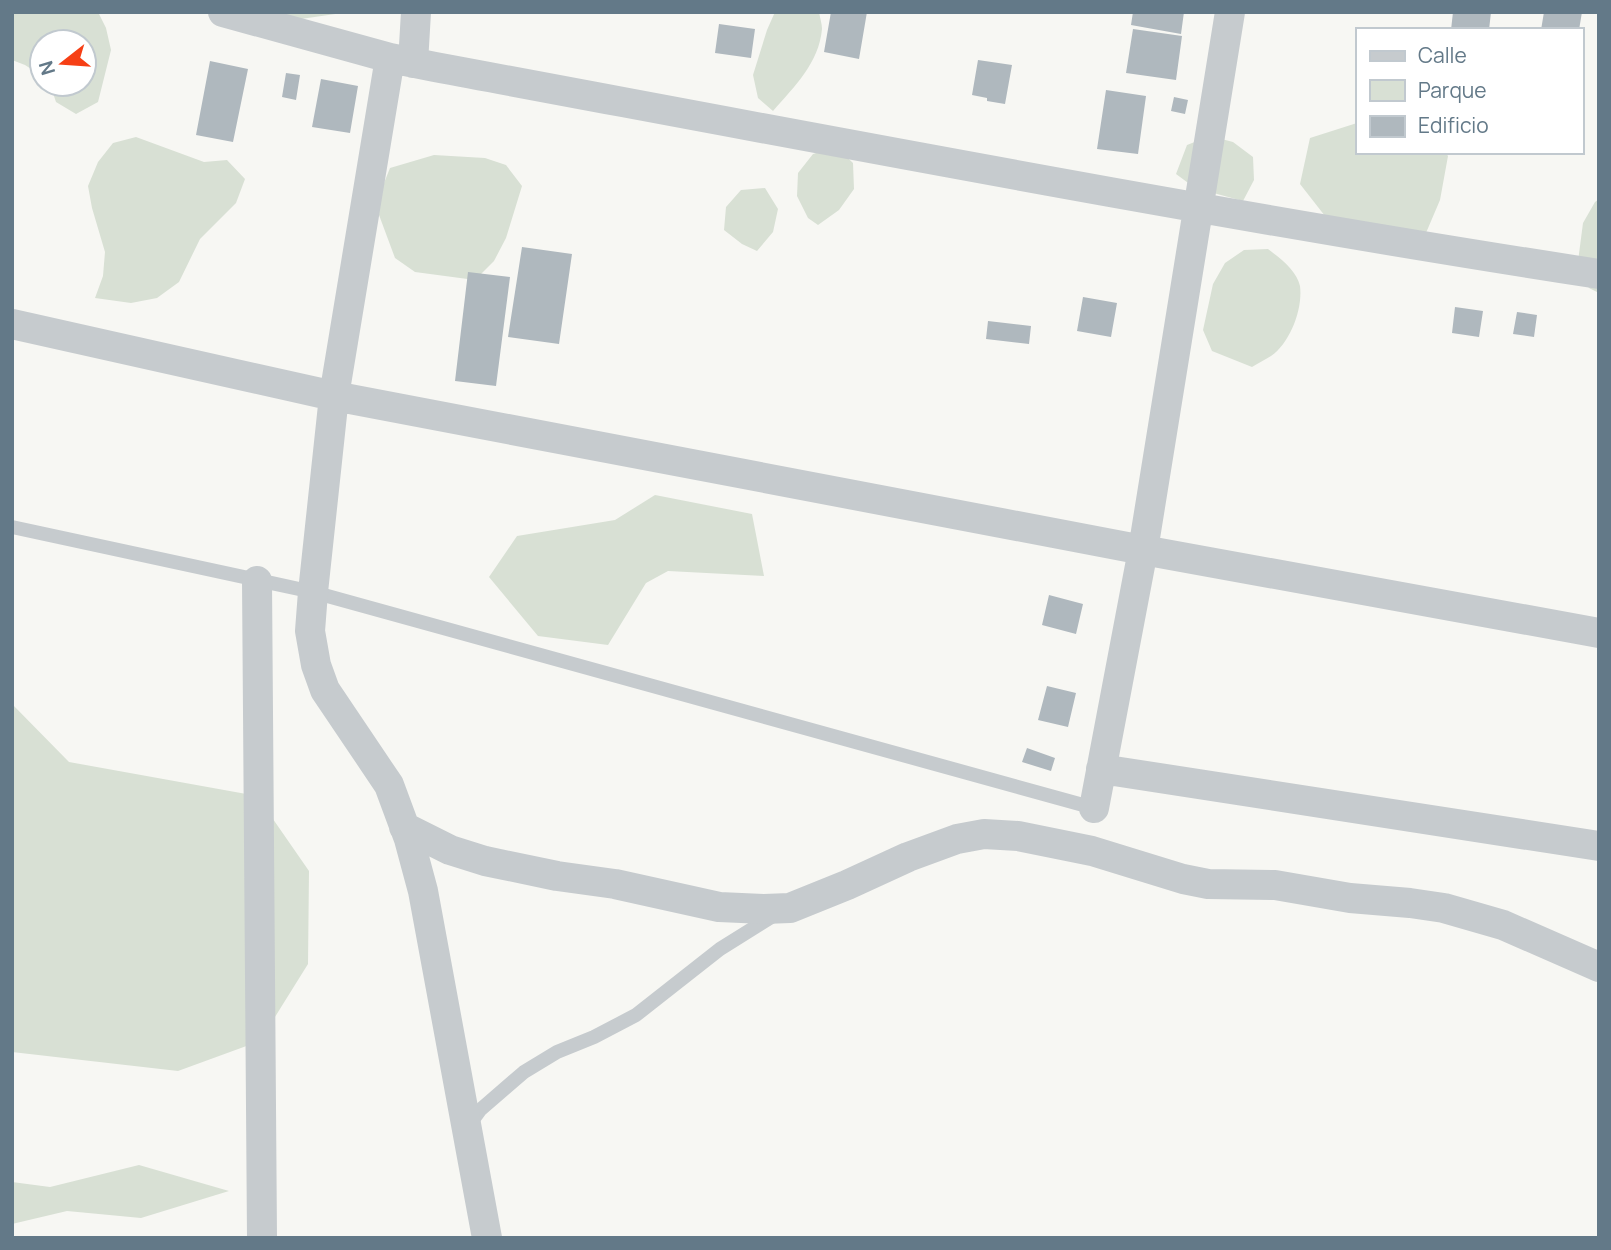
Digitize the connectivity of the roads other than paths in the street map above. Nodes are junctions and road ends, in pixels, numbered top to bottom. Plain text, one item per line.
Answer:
1 (223, 12) edge
2 (416, 12) edge
3 (1230, 12) edge
4 (401, 60) junction
5 (1198, 209) junction
6 (1599, 274) edge
7 (12, 324) edge
8 (334, 396) junction
9 (12, 527) edge
10 (1143, 550) junction
11 (257, 581) junction
12 (313, 593) junction
13 (1599, 633) edge
14 (1101, 769) junction
15 (1094, 808) joint
16 (404, 827) junction
17 (1599, 846) edge
18 (786, 908) junction
19 (1599, 967) edge
20 (466, 1129) junction
21 (262, 1238) edge
22 (486, 1238) edge

1 - 4 street
2 - 4 street
3 - 5 street
4 - 5 street
4 - 8 street
5 - 6 street
5 - 10 street
7 - 8 street
8 - 10 street
8 - 12 street
9 - 11 lane
10 - 13 street
10 - 14 street
11 - 12 lane
11 - 21 street
12 - 15 lane
12 - 16 street
14 - 15 street
14 - 17 street
16 - 18 street
16 - 20 street
18 - 19 street
18 - 20 lane
20 - 22 street

